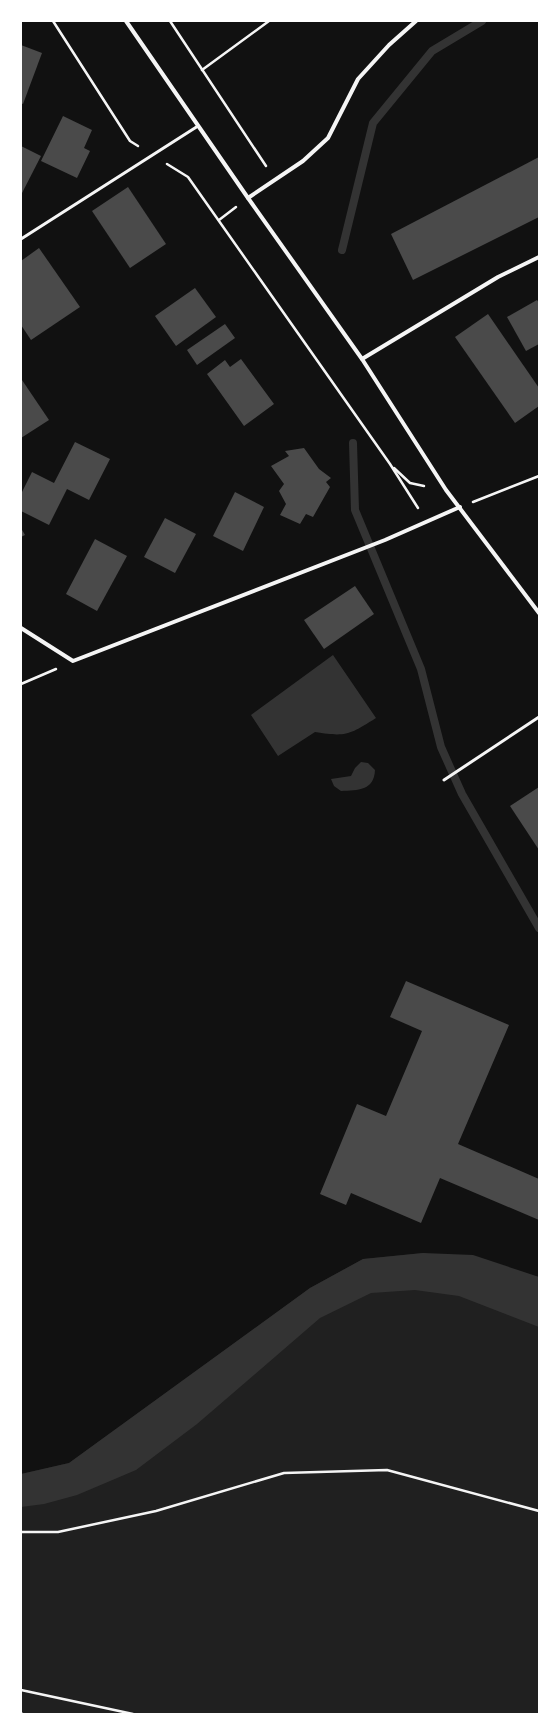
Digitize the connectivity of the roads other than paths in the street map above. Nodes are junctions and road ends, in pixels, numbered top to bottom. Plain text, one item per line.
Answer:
1 (126, 21) edge
2 (416, 21) edge
3 (198, 126) junction
4 (248, 198) junction
5 (21, 239) edge
6 (539, 257) edge
7 (362, 359) junction
8 (460, 507) junction
9 (539, 613) edge
10 (21, 628) edge
11 (539, 717) edge
12 (444, 780) dead end

1 - 3 street
2 - 4 street
3 - 4 street
3 - 5 lane
4 - 7 street
6 - 7 street
7 - 8 street
8 - 9 street
8 - 10 street
11 - 12 lane

